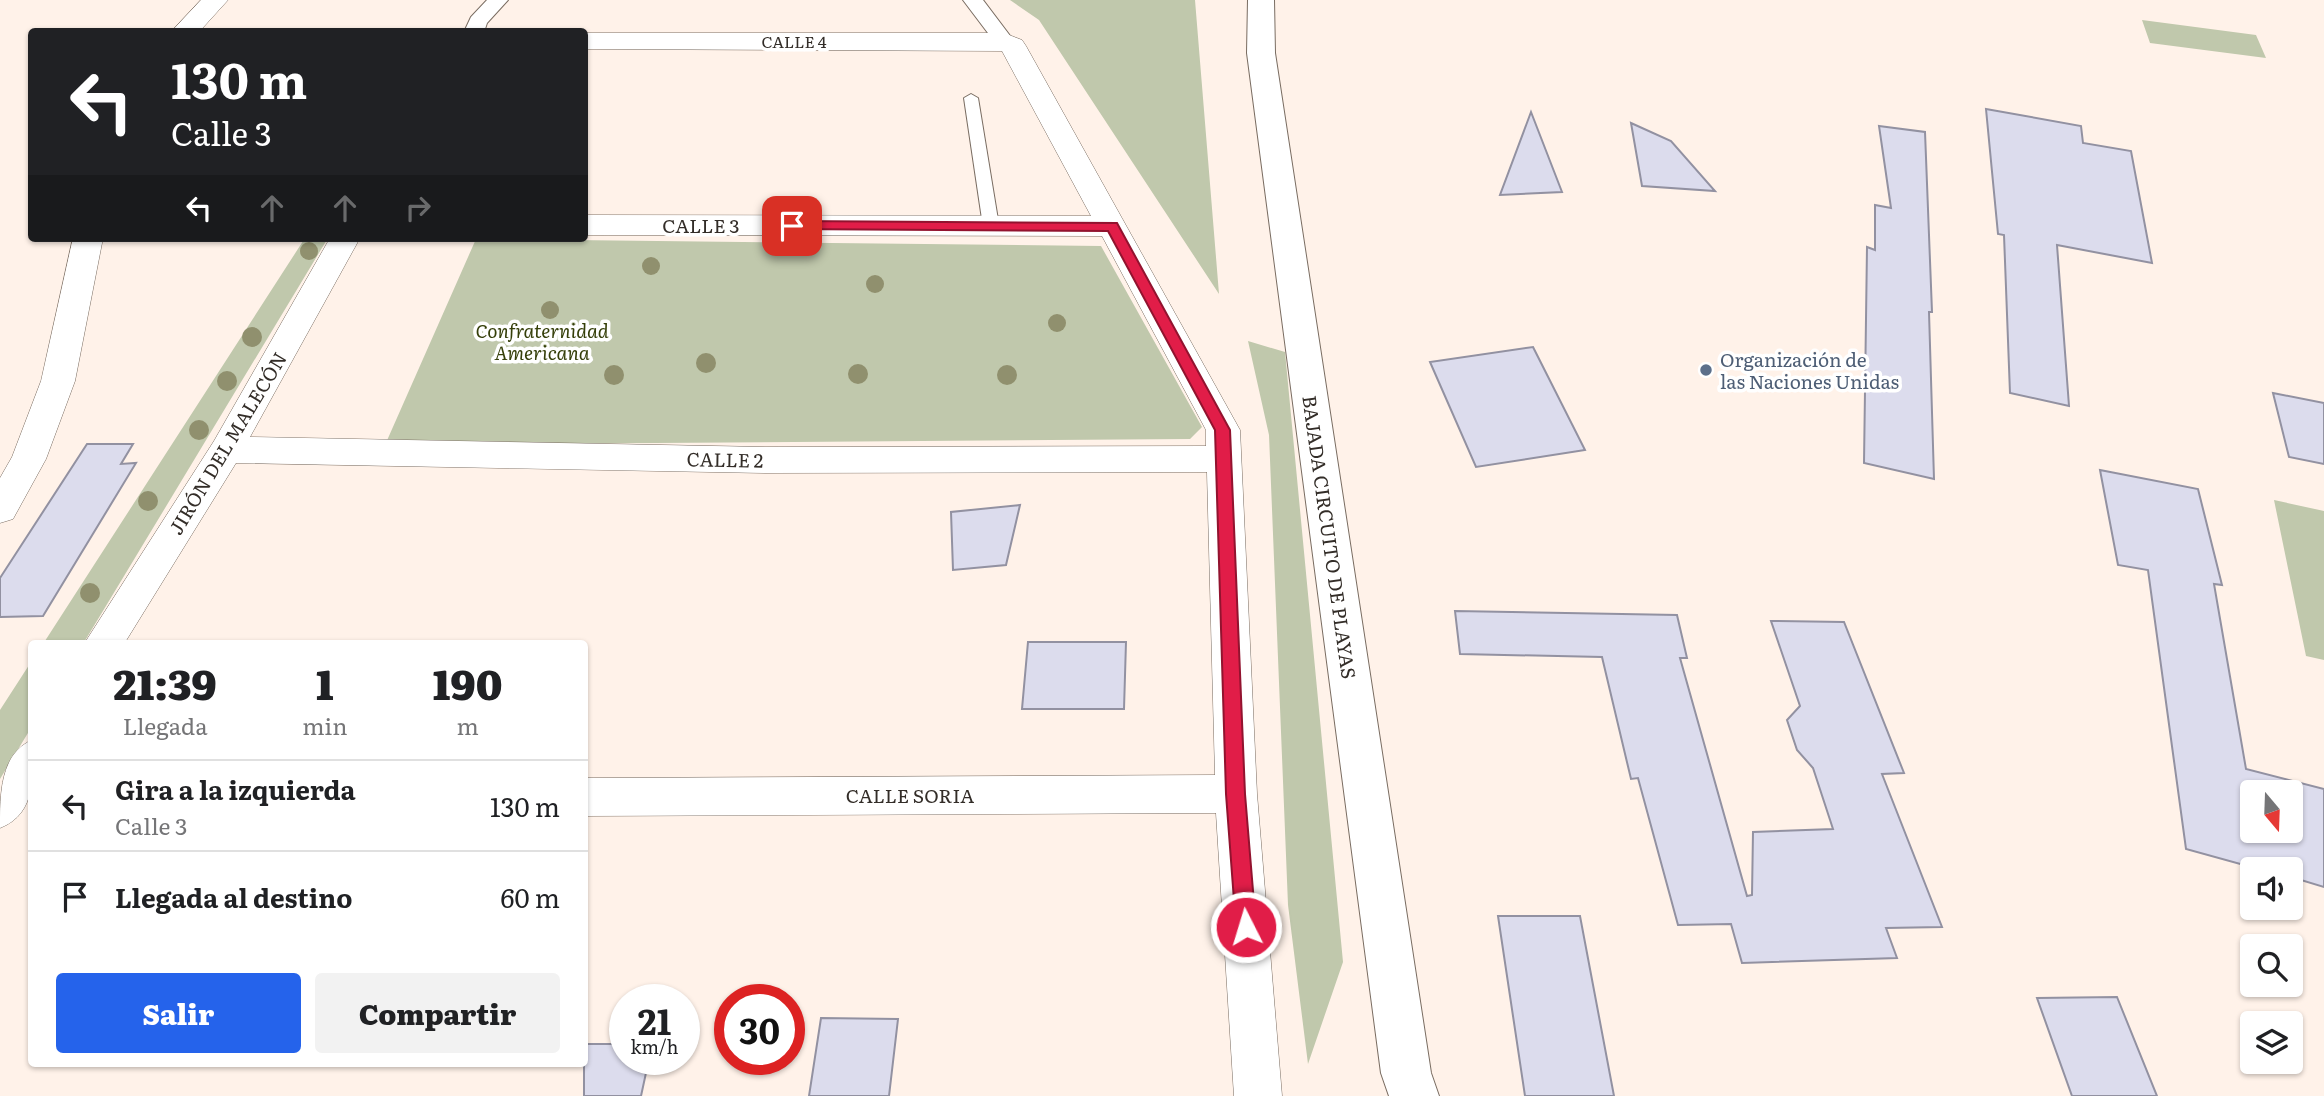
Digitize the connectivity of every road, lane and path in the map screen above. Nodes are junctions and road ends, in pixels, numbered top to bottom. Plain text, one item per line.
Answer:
1 (215, 0) edge
2 (498, 0) edge
3 (973, 0) edge
4 (1261, 0) edge
5 (188, 28) edge
6 (475, 28) edge
7 (588, 41) edge
8 (1004, 41) junction
9 (971, 98) dead end
10 (588, 225) edge
11 (991, 226) junction
12 (1112, 226) junction
13 (87, 242) edge
14 (343, 242) edge
15 (226, 450) junction
16 (1224, 459) junction
17 (0, 509) edge
18 (106, 640) edge
19 (28, 767) edge
20 (1236, 794) junction
21 (588, 797) edge
22 (12, 802) edge
23 (1406, 1088) edge
24 (1258, 1096) edge

1 - 5 street
2 - 6 street
3 - 8 street
4 - 23 main road, BAJADA CIRCUITO DE PLAYAS
7 - 8 street, CALLE 4
8 - 12 street
9 - 11 lane
10 - 11 street, CALLE 3
11 - 12 street, CALLE 3
12 - 16 street
13 - 17 street
14 - 15 street, JIRÓN DEL MALECÓN
15 - 16 street, CALLE 2
15 - 18 street, JIRÓN DEL MALECÓN
16 - 20 street
19 - 22 street
20 - 21 street, CALLE SORIA
20 - 24 street

